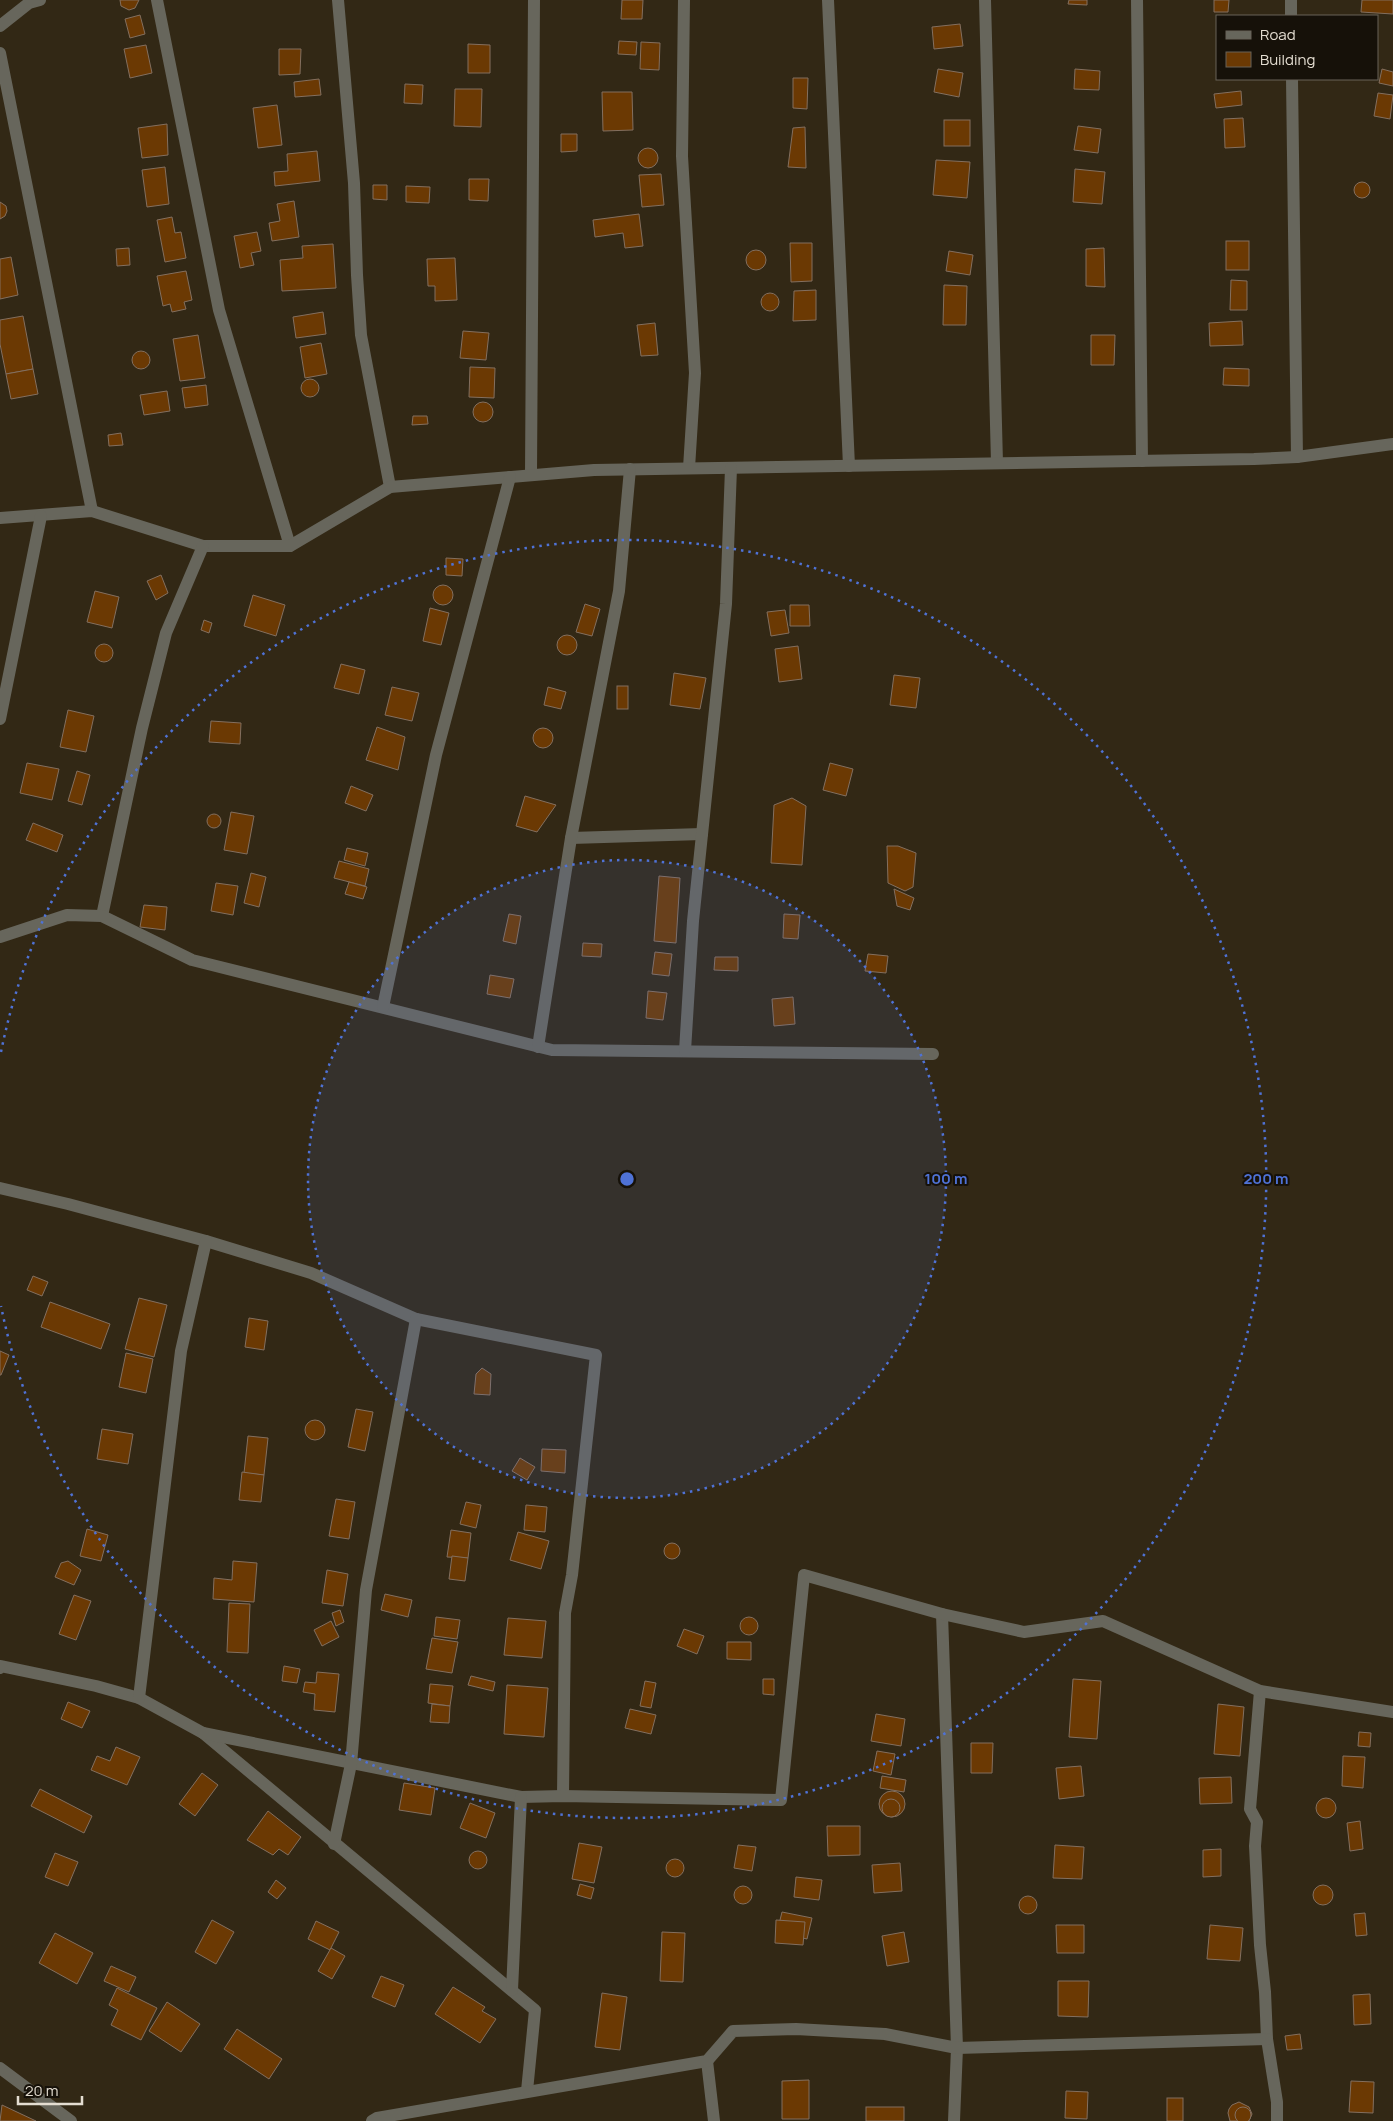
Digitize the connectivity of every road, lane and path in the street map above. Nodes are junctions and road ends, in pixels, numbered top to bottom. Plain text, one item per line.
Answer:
1 (40, 0) edge
2 (157, 0) edge
3 (338, 0) edge
4 (534, 0) edge
5 (684, 0) edge
6 (828, 0) edge
7 (985, 0) edge
8 (1138, 0) edge
9 (1290, 0) edge
10 (1291, 15) edge
11 (0, 26) edge
12 (0, 53) edge
13 (1292, 80) edge
14 (1393, 444) edge
15 (1297, 457) junction
16 (1142, 461) junction
17 (997, 463) junction
18 (849, 466) junction
19 (689, 468) junction
20 (731, 468) junction
21 (630, 469) junction
22 (531, 475) junction
23 (510, 477) junction
24 (390, 487) junction
25 (92, 511) junction
26 (40, 516) junction
27 (0, 518) edge
28 (203, 546) junction
29 (290, 546) junction
30 (0, 719) edge
31 (702, 834) junction
32 (571, 838) junction
33 (102, 916) junction
34 (0, 937) edge
35 (383, 1007) junction
36 (538, 1047) junction
37 (685, 1051) junction
38 (933, 1054) dead end
39 (0, 1188) edge
40 (206, 1241) junction
41 (416, 1319) junction
42 (942, 1614) junction
43 (0, 1668) edge
44 (1260, 1691) junction
45 (139, 1698) junction
46 (1393, 1712) edge
47 (203, 1734) junction
48 (351, 1764) junction
49 (563, 1796) junction
50 (521, 1797) junction
51 (334, 1844) junction
52 (512, 1990) junction
53 (1267, 2039) junction
54 (957, 2048) junction
55 (707, 2061) junction
56 (0, 2068) edge
57 (527, 2091) junction
58 (71, 2121) edge
59 (372, 2121) edge
60 (714, 2121) edge
61 (954, 2121) edge
62 (1277, 2121) edge

1 - 11 street
2 - 29 street
3 - 24 street
4 - 22 street
5 - 19 street
6 - 18 street
7 - 17 street
8 - 16 street
9 - 10 street
12 - 25 street
13 - 15 street
14 - 15 street
15 - 16 street
16 - 17 street
17 - 18 street
18 - 20 street
19 - 20 street
19 - 21 street
20 - 31 street
21 - 22 street
21 - 32 street
22 - 23 street
23 - 24 street
23 - 35 street
24 - 29 street
25 - 26 street
25 - 28 street
26 - 27 street
26 - 30 street
28 - 29 street
28 - 33 street
31 - 32 street
31 - 37 street
32 - 36 street
33 - 34 street
33 - 35 street
35 - 36 street
36 - 37 street
37 - 38 street
39 - 40 street
40 - 41 street
40 - 45 street
41 - 48 street
41 - 49 street
42 - 44 street
42 - 49 street
42 - 54 street
43 - 45 street
44 - 46 street
44 - 53 street
45 - 47 street
47 - 48 street
47 - 51 street
48 - 50 street
48 - 51 street
49 - 50 street
50 - 52 street
51 - 52 street
52 - 57 street
53 - 54 street
53 - 62 street
54 - 55 street
54 - 61 street
55 - 57 street
55 - 60 street
56 - 58 street
57 - 59 street

